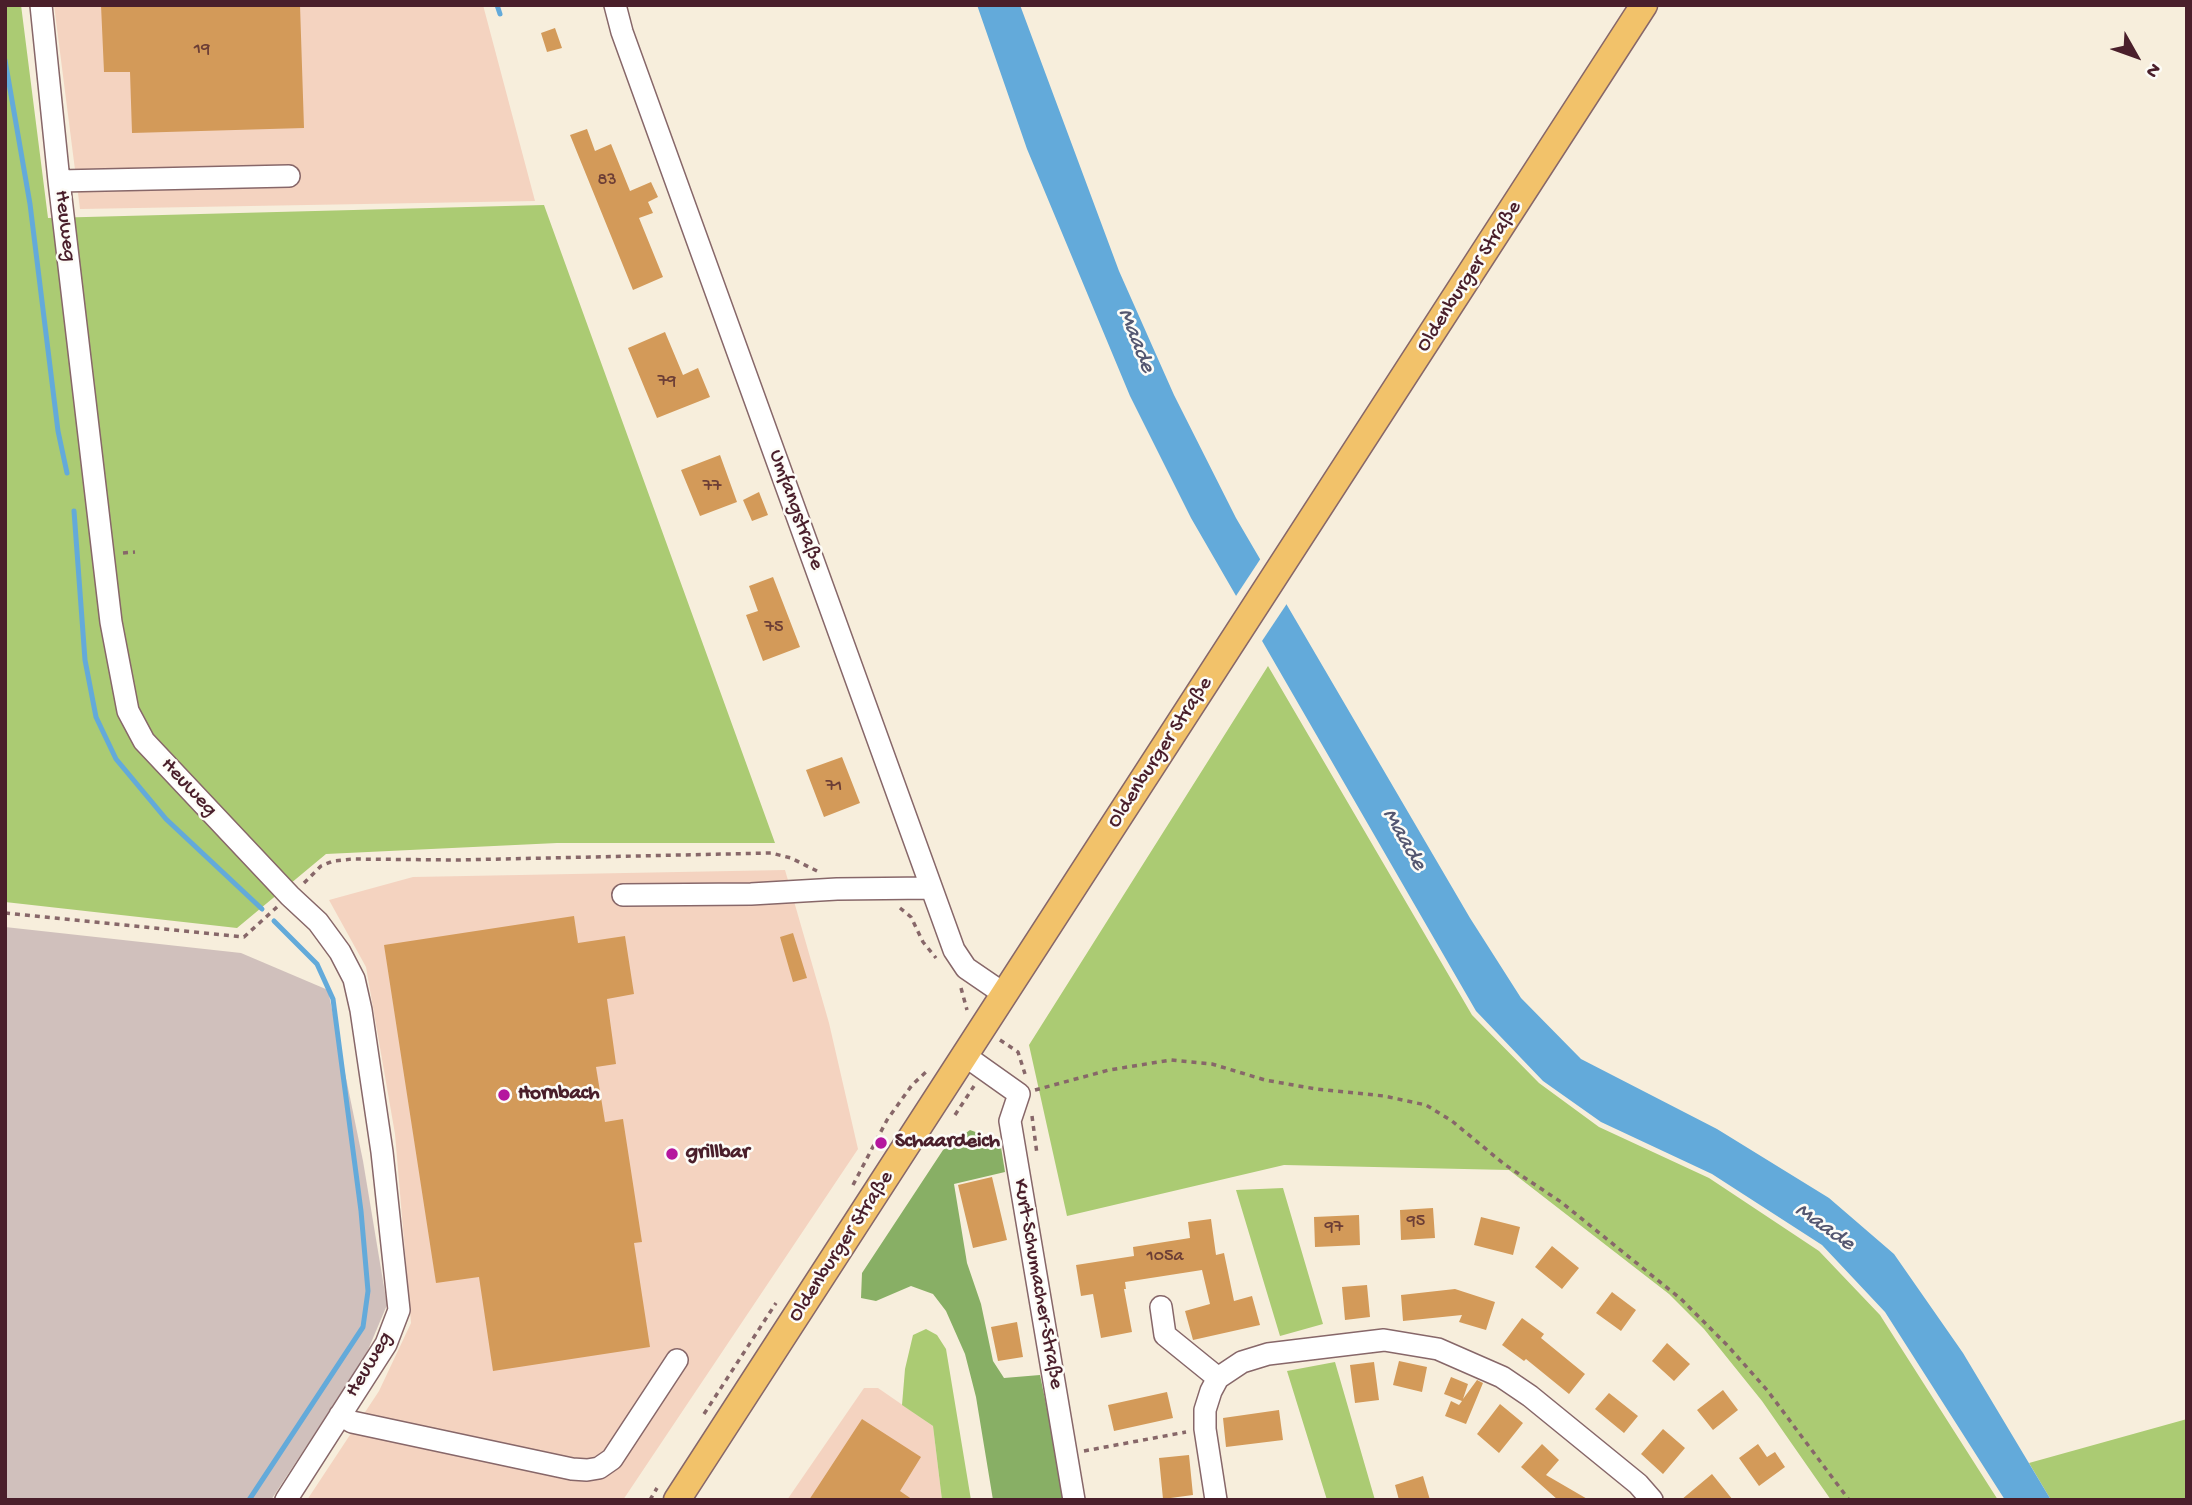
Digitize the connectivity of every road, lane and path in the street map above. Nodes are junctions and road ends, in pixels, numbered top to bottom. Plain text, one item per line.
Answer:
1 (41, 5) edge
2 (615, 5) edge
3 (1644, 5) edge
4 (289, 176) dead end
5 (59, 181) junction
6 (931, 888) junction
7 (837, 889) junction
8 (623, 894) dead end
9 (290, 896) junction
10 (898, 907) dead end
11 (5, 913) edge
12 (939, 961) dead end
13 (961, 987) dead end
14 (1004, 994) junction
15 (981, 1028) junction
16 (964, 1055) junction
17 (927, 1071) dead end
18 (1024, 1088) junction
19 (849, 1192) dead end
20 (781, 1295) dead end
21 (1161, 1307) dead end
22 (677, 1360) dead end
23 (1218, 1378) junction
24 (340, 1415) junction
25 (700, 1420) dead end
26 (1205, 1429) junction
27 (1084, 1451) dead end
28 (670, 1488) edge
29 (286, 1500) edge
30 (649, 1500) edge
31 (1074, 1500) edge
32 (1216, 1500) edge
33 (1652, 1500) edge
34 (1849, 1500) edge

1 - 5 street, Heuweg
2 - 6 street, Umfangstraße
3 - 14 main road, Oldenburger Straße
4 - 5 street
5 - 9 street, Heuweg
6 - 7 street
6 - 14 street, Umfangstraße
7 - 8 street
7 - 9 path
9 - 11 path
9 - 24 street, Heuweg
10 - 12 path
13 - 15 path
14 - 15 main road, Oldenburger Straße
15 - 16 main road, Oldenburger Straße
15 - 18 path
16 - 18 street
16 - 28 main road, Oldenburger Straße
17 - 19 path
18 - 31 street, Kurt-Schumacher-Straße
18 - 34 path
20 - 25 path
21 - 23 street
22 - 24 street
23 - 26 street
23 - 33 street
24 - 29 street, Heuweg
26 - 27 path
26 - 32 street
28 - 30 path

